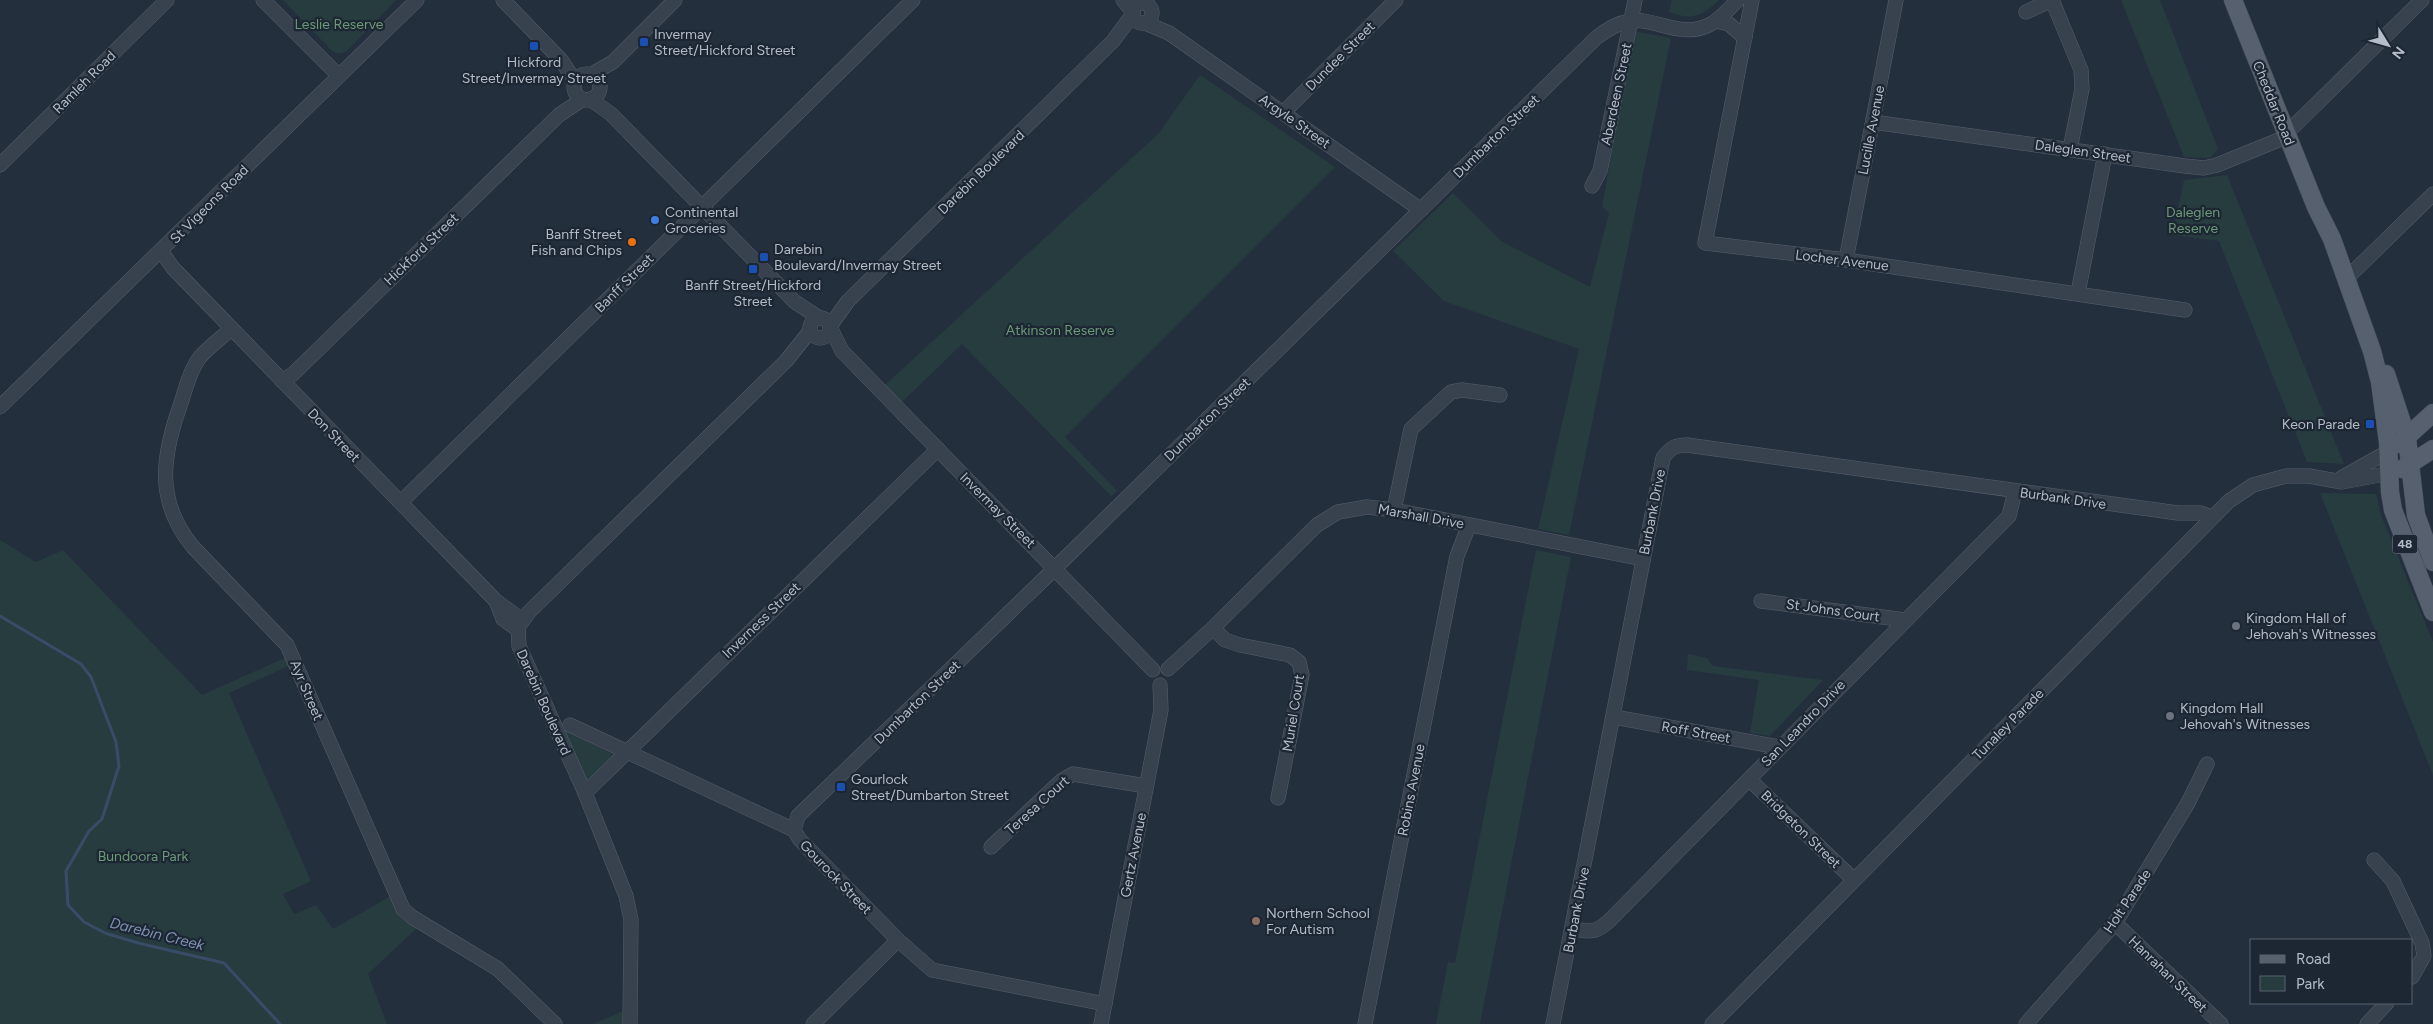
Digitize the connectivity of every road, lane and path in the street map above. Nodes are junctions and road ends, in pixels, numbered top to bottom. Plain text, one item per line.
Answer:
1 (167, 0) edge
2 (263, 0) edge
3 (417, 0) edge
4 (503, 0) edge
5 (675, 0) edge
6 (913, 0) edge
7 (1123, 0) edge
8 (1161, 0) edge
9 (1396, 0) edge
10 (1635, 0) edge
11 (1738, 0) edge
12 (1752, 0) edge
13 (1896, 0) edge
14 (2052, 0) edge
15 (2233, 0) edge
16 (2422, 0) edge
17 (1142, 10) edge
18 (2026, 12) dead end
19 (1631, 20) junction
20 (1716, 21) junction
21 (1745, 38) junction
22 (339, 76) junction
23 (587, 87) junction
24 (1284, 113) junction
25 (1873, 122) junction
26 (2286, 134) junction
27 (2070, 149) junction
28 (2105, 154) junction
29 (0, 165) edge
30 (1592, 186) dead end
31 (2433, 194) edge
32 (702, 206) junction
33 (1421, 210) junction
34 (158, 254) junction
35 (1846, 260) junction
36 (2346, 280) junction
37 (2078, 293) junction
38 (2185, 310) dead end
39 (820, 328) junction
40 (231, 329) junction
41 (2372, 351) junction
42 (282, 381) junction
43 (1500, 395) dead end
44 (0, 407) edge
45 (2433, 413) edge
46 (2407, 438) junction
47 (938, 449) junction
48 (2433, 449) edge
49 (2389, 451) junction
50 (2409, 466) junction
51 (2390, 473) junction
52 (2330, 480) junction
53 (2015, 491) junction
54 (400, 502) junction
55 (1394, 510) junction
56 (2178, 513) junction
57 (2212, 517) junction
58 (1464, 524) junction
59 (2200, 529) junction
60 (1643, 559) junction
61 (2433, 562) edge
62 (1055, 568) junction
63 (1761, 601) dead end
64 (2433, 612) edge
65 (1905, 620) junction
66 (520, 625) junction
67 (1213, 628) junction
68 (1168, 669) junction
69 (1153, 670) junction
70 (1160, 685) junction
71 (1614, 717) junction
72 (570, 725) dead end
73 (1779, 747) junction
74 (626, 752) junction
75 (2207, 764) dead end
76 (1749, 779) junction
77 (1146, 786) junction
78 (585, 793) junction
79 (1278, 798) dead end
80 (794, 830) junction
81 (991, 847) dead end
82 (2374, 860) dead end
83 (1853, 878) junction
84 (2115, 923) junction
85 (1572, 930) junction
86 (898, 940) junction
87 (2413, 975) edge
88 (1105, 1004) junction
89 (2386, 1004) edge
90 (555, 1024) edge
91 (630, 1024) edge
92 (813, 1024) edge
93 (1101, 1024) edge
94 (1365, 1024) edge
95 (1554, 1024) edge
96 (1712, 1024) edge
97 (2026, 1024) edge
98 (2221, 1024) edge
99 (2367, 1024) edge

1 - 29 street, Ramleh Road
2 - 22 street
3 - 22 street, St Vigeons Road
4 - 23 street, Invermay Street
5 - 23 street, Hickford Street
6 - 32 street, Banff Street
7 - 17 street, Argyle Street
8 - 17 street, Darebin Boulevard
9 - 24 street, Dundee Street
10 - 19 street, Aberdeen Street
11 - 20 street
12 - 21 street, Locher Avenue
13 - 25 street, Lucille Avenue
14 - 18 street
14 - 27 street
15 - 26 main road, Cheddar Road
16 - 26 street, Daleglen Street
17 - 24 street, Argyle Street
17 - 39 street, Darebin Boulevard
19 - 20 street
19 - 30 street, Aberdeen Street
19 - 33 street, Dumbarton Street
20 - 21 street
21 - 35 street, Locher Avenue
22 - 34 street, St Vigeons Road
23 - 32 street, Invermay Street
23 - 42 street, Hickford Street
24 - 33 street, Argyle Street
25 - 27 street, Daleglen Street
25 - 35 street, Lucille Avenue
26 - 28 street, Daleglen Street
26 - 36 main road, Cheddar Road
27 - 28 street, Daleglen Street
28 - 37 street
31 - 36 street
32 - 39 street, Invermay Street
32 - 54 street, Banff Street
33 - 62 street, Dumbarton Street
34 - 40 street, Don Street
34 - 44 street, St Vigeons Road
35 - 37 street, Locher Avenue
36 - 41 main road, Cheddar Road
37 - 38 street, Locher Avenue
39 - 47 street, Invermay Street
39 - 66 street, Darebin Boulevard
40 - 42 street, Don Street
40 - 90 street, Ayr Street
41 - 46 main road, Cheddar Road
41 - 49 main road, Cheddar Road
42 - 54 street, Don Street
43 - 55 street
45 - 46 main road
46 - 49 main road
46 - 50 main road, Cheddar Road
47 - 62 street, Invermay Street
47 - 74 street, Inverness Street
48 - 50 main road
49 - 51 main road, 48
49 - 52 street, Tunaley Parade
50 - 51 main road
50 - 61 main road, 48
51 - 52 street, Tunaley Parade
51 - 64 main road, 48
52 - 57 street, Tunaley Parade
53 - 56 street, Burbank Drive
53 - 60 street, Burbank Drive
53 - 65 street, San Leandro Drive
54 - 66 street, Don Street
55 - 58 street, Marshall Drive
55 - 67 street, Marshall Drive
56 - 57 street, Burbank Drive
56 - 59 street, Burbank Drive
57 - 59 street, Tunaley Parade
58 - 60 street, Marshall Drive
58 - 94 street, Robins Avenue
59 - 83 street, Tunaley Parade
60 - 71 street, Burbank Drive
62 - 69 street, Invermay Street
62 - 80 street, Dumbarton Street
63 - 65 street, St Johns Court
65 - 73 street, San Leandro Drive
66 - 78 street, Darebin Boulevard
67 - 68 street, Marshall Drive
67 - 79 street, Muriel Court
68 - 69 street
68 - 70 street
69 - 70 street
70 - 77 street, Gertz Avenue
71 - 73 street, Roff Street
71 - 85 street, Burbank Drive
72 - 74 street, Gourock Street
73 - 76 street, San Leandro Drive
74 - 78 street, Inverness Street
74 - 80 street, Gourock Street
75 - 84 street, Holt Parade
76 - 83 street, Bridgeton Street
76 - 85 street, San Leandro Drive
77 - 81 street, Teresa Court
77 - 88 street, Gertz Avenue
78 - 91 street, Darebin Boulevard
80 - 86 street, Gourock Street
82 - 87 street
83 - 96 street, Tunaley Parade
84 - 97 street, Holt Parade
84 - 98 street, Hanrahan Street
85 - 95 street, Burbank Drive
86 - 88 street, Gourock Street
86 - 92 street
88 - 93 street, Gertz Avenue
89 - 99 street

